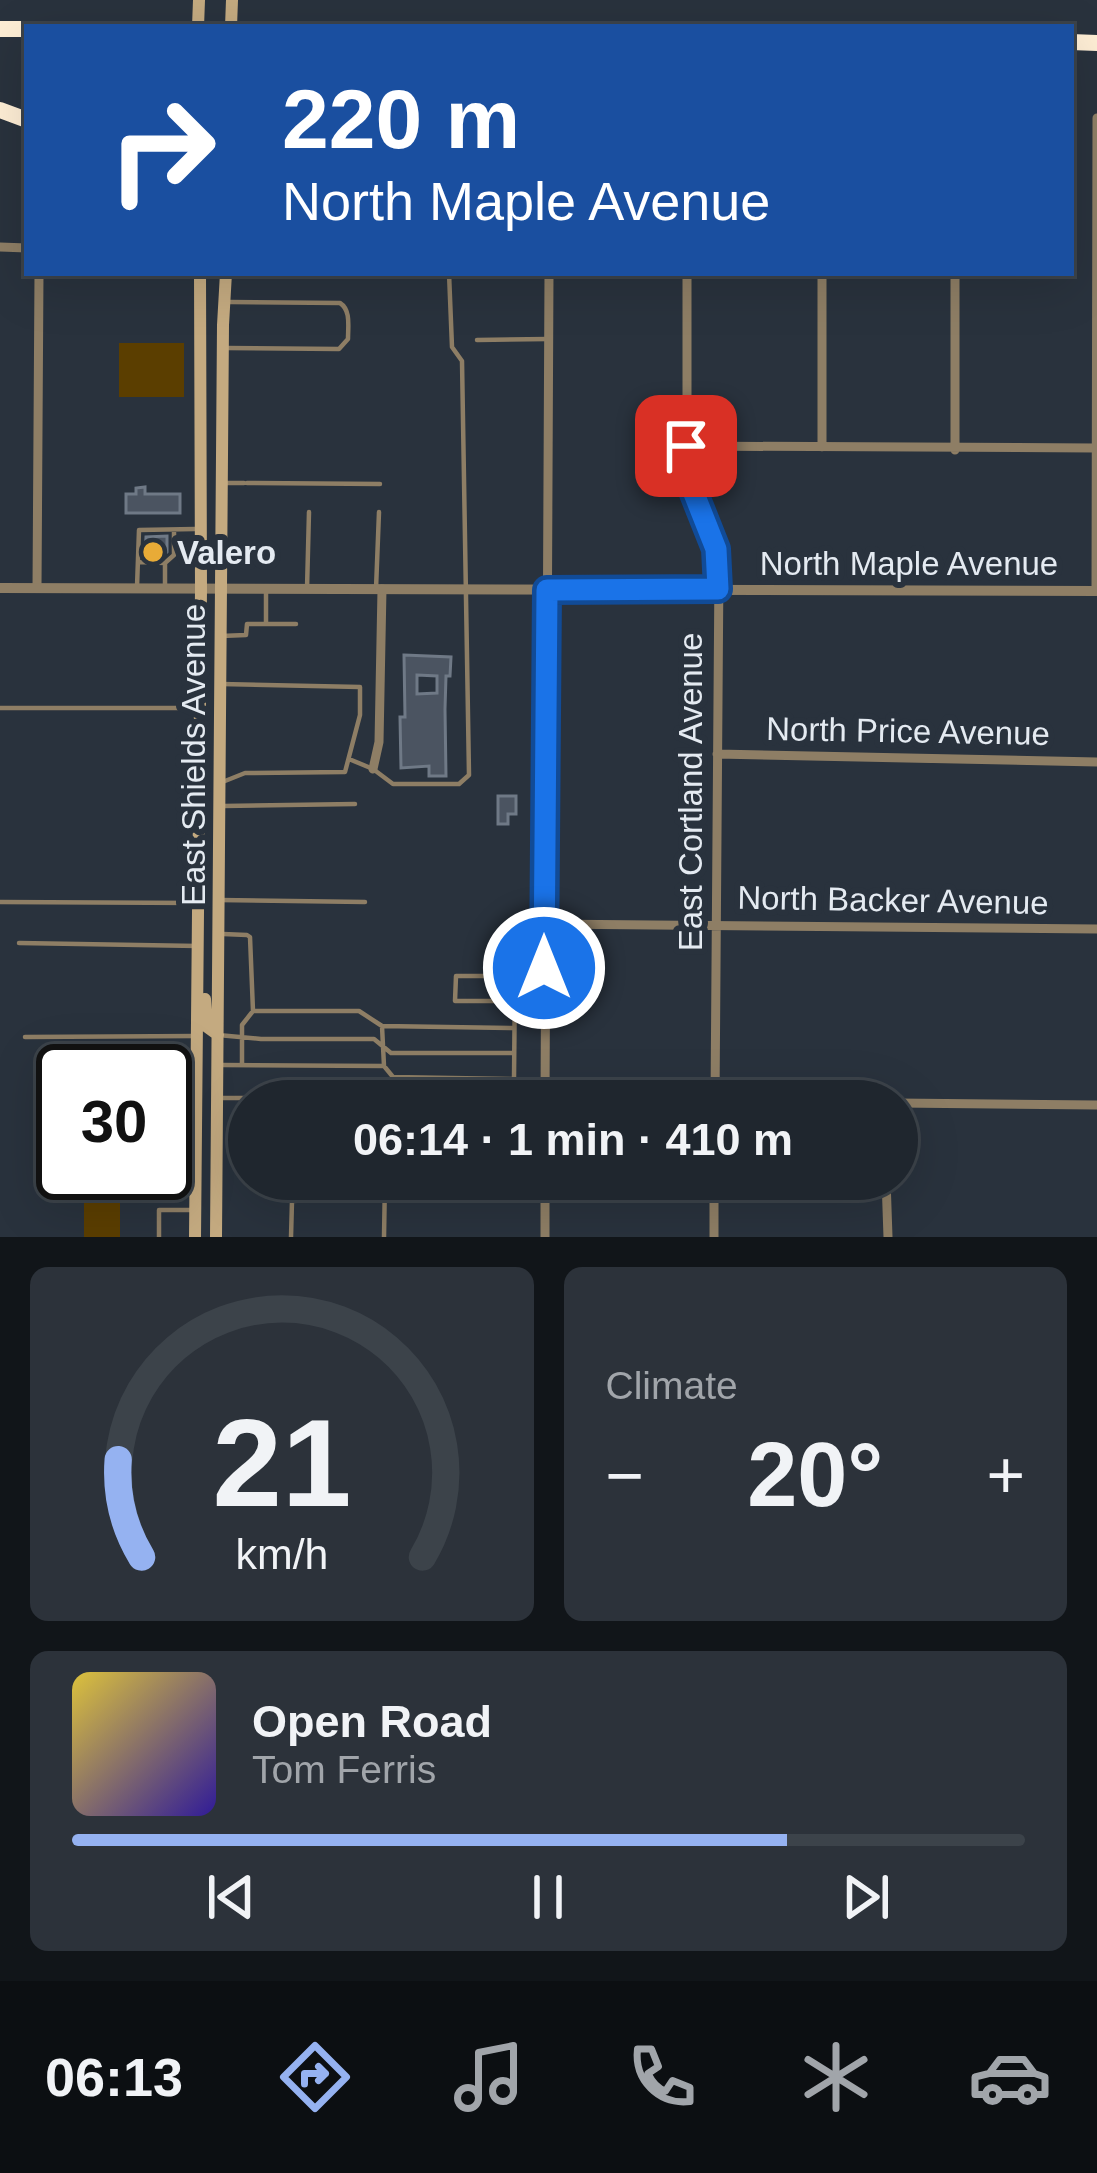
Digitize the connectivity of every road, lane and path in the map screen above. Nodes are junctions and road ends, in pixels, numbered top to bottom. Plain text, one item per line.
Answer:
1 (1097, 118) edge
2 (39, 276) edge
3 (200, 276) edge
4 (226, 276) edge
5 (449, 276) edge
6 (549, 276) edge
7 (687, 276) edge
8 (822, 276) edge
9 (955, 276) edge
10 (224, 302) junction
11 (548, 339) junction
12 (477, 340) dead end
13 (223, 348) junction
14 (686, 446) junction
15 (822, 447) junction
16 (1095, 448) edge
17 (955, 449) junction
18 (222, 483) junction
19 (380, 484) dead end
20 (309, 512) dead end
21 (379, 512) dead end
22 (174, 530) junction
23 (201, 530) junction
24 (138, 562) junction
25 (165, 563) junction
26 (0, 588) edge
27 (37, 588) junction
28 (137, 588) junction
29 (165, 589) junction
30 (201, 589) junction
31 (221, 589) junction
32 (266, 589) junction
33 (307, 589) junction
34 (718, 589) junction
35 (379, 590) junction
36 (467, 590) junction
37 (547, 590) junction
38 (1096, 591) edge
39 (296, 623) dead end
40 (266, 624) junction
41 (221, 636) junction
42 (221, 684) junction
43 (0, 708) edge
44 (200, 708) junction
45 (717, 754) junction
46 (349, 759) junction
47 (1097, 762) edge
48 (374, 769) junction
49 (220, 783) junction
50 (356, 805) dead end
51 (220, 806) junction
52 (219, 900) junction
53 (0, 902) edge
54 (365, 902) dead end
55 (198, 903) junction
56 (544, 924) junction
57 (717, 925) junction
58 (1097, 929) edge
59 (219, 934) junction
60 (19, 943) dead end
61 (198, 946) junction
62 (515, 1001) junction
63 (253, 1011) junction
64 (382, 1026) junction
65 (514, 1028) junction
66 (196, 1036) junction
67 (218, 1036) junction
68 (25, 1037) dead end
69 (242, 1038) junction
70 (383, 1046) junction
71 (513, 1053) junction
72 (218, 1065) junction
73 (242, 1065) junction
74 (384, 1066) junction
75 (545, 1080) edge
76 (715, 1080) edge
77 (218, 1098) junction
78 (228, 1098) edge
79 (918, 1102) edge
80 (1097, 1105) edge
81 (314, 1200) edge
82 (385, 1200) edge
83 (545, 1200) edge
84 (714, 1200) edge
85 (887, 1200) edge
86 (195, 1210) junction
87 (159, 1237) edge
88 (195, 1237) edge
89 (216, 1237) edge
90 (291, 1237) edge
91 (384, 1237) edge
92 (545, 1237) edge
93 (714, 1237) edge
94 (888, 1237) edge

1 - 16 street
2 - 27 street
3 - 23 main road, East Shields Avenue
4 - 10 main road, East Shields Avenue
5 - 36 lane
6 - 11 street
7 - 14 street, East Cortland Avenue
8 - 15 street
9 - 17 street
10 - 13 main road, East Shields Avenue
10 - 13 lane
11 - 12 lane
11 - 37 street
13 - 18 main road, East Shields Avenue
14 - 15 street
14 - 34 street, East Cortland Avenue
15 - 17 street
16 - 17 street
16 - 38 street
18 - 19 lane
18 - 31 main road, East Shields Avenue
20 - 33 lane
21 - 35 lane
22 - 23 lane
22 - 24 lane
22 - 25 lane
23 - 30 main road, East Shields Avenue
24 - 25 lane
24 - 28 lane
25 - 29 lane
26 - 27 street, North Maple Avenue
27 - 28 street, North Maple Avenue
28 - 29 street, North Maple Avenue
29 - 30 street, North Maple Avenue
30 - 31 street, North Maple Avenue
30 - 44 main road, East Shields Avenue
31 - 32 street, North Maple Avenue
31 - 41 main road, East Shields Avenue
32 - 33 street, North Maple Avenue
32 - 40 lane
33 - 35 street, North Maple Avenue
34 - 37 street, North Maple Avenue
34 - 38 street, North Maple Avenue
34 - 45 street, East Cortland Avenue
35 - 36 street, North Maple Avenue
35 - 48 street
36 - 37 street, North Maple Avenue
36 - 48 lane
37 - 56 street
39 - 40 lane
40 - 41 lane
41 - 42 main road, East Shields Avenue
42 - 46 lane
42 - 49 main road, East Shields Avenue
43 - 44 lane
44 - 55 main road, East Shields Avenue
45 - 47 street, North Price Avenue
45 - 57 street, East Cortland Avenue
46 - 48 lane
46 - 49 lane
49 - 51 main road, East Shields Avenue
50 - 51 lane
51 - 52 main road, East Shields Avenue
52 - 54 lane
52 - 59 main road, East Shields Avenue
53 - 55 lane
55 - 61 main road, East Shields Avenue
56 - 57 street, North Backer Avenue
56 - 75 street
57 - 58 street, North Backer Avenue
57 - 76 street, East Cortland Avenue
59 - 63 lane
59 - 67 main road, East Shields Avenue
60 - 61 lane
61 - 66 main road, East Shields Avenue
61 - 67 main road
62 - 62 lane
62 - 65 lane
63 - 64 lane
63 - 69 lane
64 - 65 lane
64 - 70 lane
65 - 71 lane
66 - 68 lane
66 - 86 main road, East Shields Avenue
67 - 69 lane
67 - 72 main road, East Shields Avenue
69 - 70 lane
69 - 73 lane
70 - 71 lane
70 - 74 lane
71 - 74 lane
72 - 73 lane
72 - 77 main road, East Shields Avenue
73 - 74 lane
77 - 78 lane
77 - 89 main road, East Shields Avenue
79 - 80 street
81 - 90 lane
82 - 91 lane
83 - 92 street
84 - 93 street
85 - 94 street
86 - 87 lane
86 - 88 main road, East Shields Avenue

